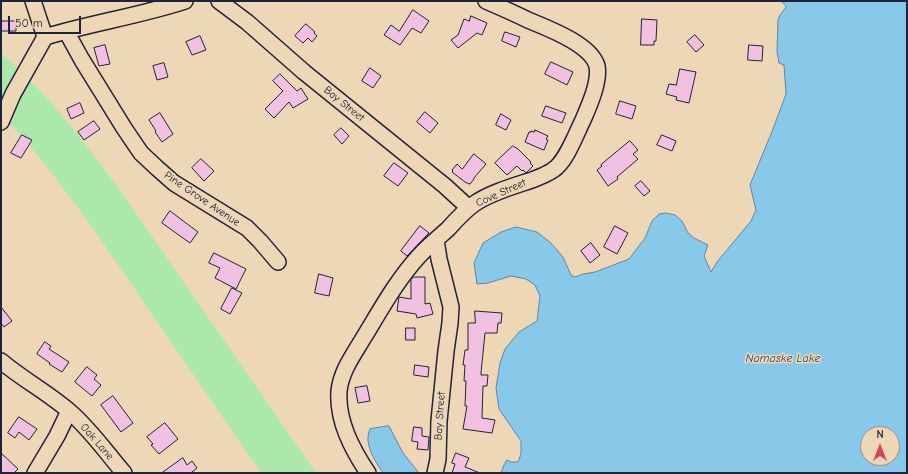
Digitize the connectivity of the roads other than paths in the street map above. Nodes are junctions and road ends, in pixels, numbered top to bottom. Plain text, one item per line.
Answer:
1 (33, 1) edge
2 (185, 1) edge
3 (219, 1) edge
4 (486, 1) edge
5 (66, 31) junction
6 (45, 37) junction
7 (1, 122) edge
8 (469, 208) junction
9 (436, 240) junction
10 (278, 262) dead end
11 (1, 361) edge
12 (69, 411) junction
13 (35, 473) edge
14 (124, 473) edge
15 (368, 473) edge
16 (435, 473) edge

1 - 6 street
2 - 5 street
3 - 8 street, Bay Street
4 - 8 street, Cove Street
5 - 6 street
5 - 10 street, Pine Grove Avenue
6 - 7 street
8 - 9 street, Cove Street
9 - 15 street, Cove Street
9 - 16 street, Bay Street
11 - 12 street, Oak Lane
12 - 13 street
12 - 14 street, Oak Lane

